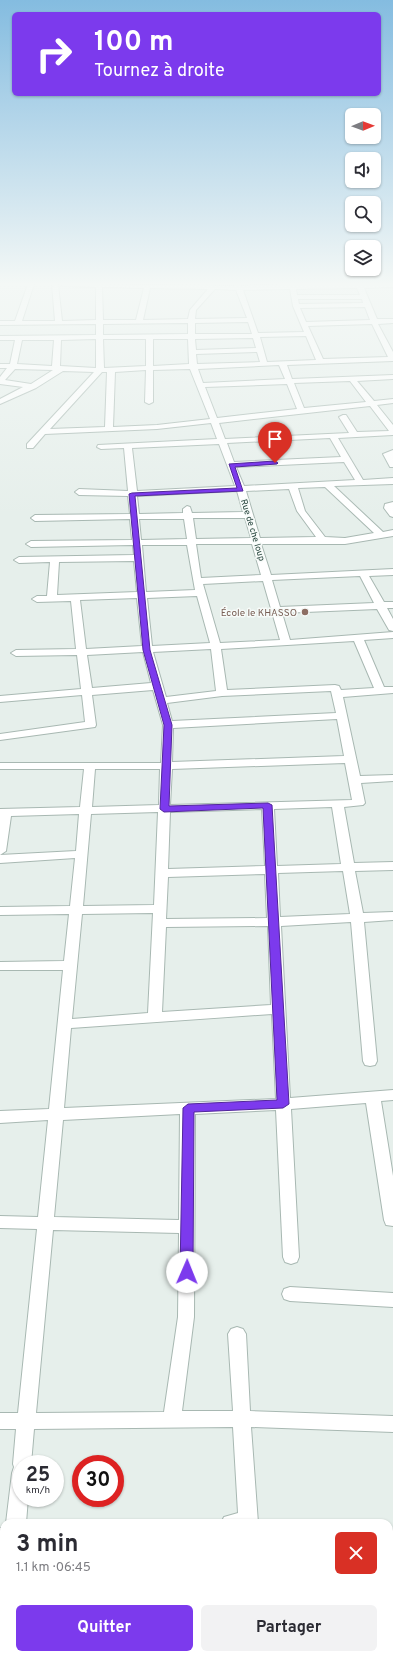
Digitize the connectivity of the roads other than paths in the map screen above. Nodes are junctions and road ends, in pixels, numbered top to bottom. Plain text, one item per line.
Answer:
1 (14, 361) edge
2 (59, 361) edge
3 (100, 361) edge
4 (150, 361) edge
5 (193, 361) edge
6 (312, 361) edge
7 (282, 363) junction
8 (264, 364) joint
9 (0, 366) edge
10 (13, 366) junction
11 (193, 366) junction
12 (59, 368) junction
13 (150, 368) junction
14 (111, 369) junction
15 (100, 370) junction
16 (393, 377) edge
17 (352, 379) junction
18 (290, 381) junction
19 (200, 384) junction
20 (33, 386) junction
21 (0, 393) edge
22 (13, 394) junction
23 (393, 401) edge
24 (0, 402) edge
25 (149, 402) dead end
26 (373, 404) junction
27 (302, 412) junction
28 (343, 417) dead end
29 (214, 421) junction
30 (109, 429) junction
31 (393, 430) edge
32 (44, 432) junction
33 (393, 433) edge
34 (355, 435) junction
35 (333, 436) junction
36 (222, 441) junction
37 (30, 446) dead end
38 (128, 446) junction
39 (101, 447) dead end
40 (393, 452) edge
41 (347, 459) junction
42 (231, 465) junction
43 (393, 465) edge
44 (393, 482) edge
45 (361, 483) junction
46 (328, 485) junction
47 (293, 487) junction
48 (241, 490) junction
49 (79, 492) dead end
50 (132, 494) junction
51 (393, 505) edge
52 (188, 512) junction
53 (393, 514) edge
54 (248, 515) junction
55 (134, 517) junction
56 (35, 518) dead end
57 (393, 533) edge
58 (381, 535) junction
59 (322, 540) junction
60 (256, 541) junction
61 (192, 542) junction
62 (136, 543) junction
63 (32, 544) dead end
64 (138, 558) junction
65 (55, 559) junction
66 (19, 560) dead end
67 (393, 572) edge
68 (364, 574) junction
69 (267, 578) junction
70 (197, 581) junction
71 (201, 593) junction
72 (141, 595) junction
73 (75, 598) junction
74 (37, 599) dead end
75 (52, 599) junction
76 (393, 605) edge
77 (381, 606) junction
78 (277, 610) junction
79 (393, 628) edge
80 (393, 635) edge
81 (358, 638) junction
82 (286, 643) junction
83 (216, 646) junction
84 (146, 650) junction
85 (82, 652) junction
86 (16, 653) dead end
87 (157, 686) junction
88 (393, 690) edge
89 (380, 691) junction
90 (87, 692) junction
91 (222, 693) junction
92 (336, 694) junction
93 (0, 699) edge
94 (161, 701) junction
95 (342, 716) junction
96 (168, 725) junction
97 (0, 737) edge
98 (350, 759) junction
99 (90, 765) junction
100 (0, 766) edge
101 (166, 766) junction
102 (393, 778) edge
103 (355, 780) junction
104 (337, 803) junction
105 (268, 805) junction
106 (164, 809) junction
107 (86, 810) junction
108 (3, 813) edge
109 (0, 851) edge
110 (81, 854) junction
111 (0, 859) edge
112 (393, 866) edge
113 (347, 867) junction
114 (271, 870) junction
115 (161, 874) junction
116 (160, 909) junction
117 (76, 910) junction
118 (0, 911) edge
119 (357, 916) junction
120 (393, 916) edge
121 (274, 922) junction
122 (159, 923) junction
123 (71, 965) junction
124 (0, 966) edge
125 (278, 1009) junction
126 (155, 1019) junction
127 (65, 1024) junction
128 (370, 1061) dead end
129 (393, 1095) edge
130 (373, 1097) junction
131 (283, 1104) junction
132 (188, 1108) junction
133 (56, 1114) junction
134 (0, 1117) edge
135 (392, 1220) dead end
136 (0, 1222) edge
137 (46, 1222) junction
138 (187, 1227) junction
139 (291, 1257) dead end
140 (290, 1294) dead end
141 (393, 1300) edge
142 (236, 1334) dead end
143 (242, 1419) junction
144 (172, 1420) junction
145 (0, 1421) edge
146 (26, 1422) junction
147 (393, 1424) edge
148 (23, 1455) edge
149 (18, 1507) edge
150 (16, 1519) edge
151 (242, 1519) edge

1 - 10 street
2 - 12 street
3 - 15 street
4 - 13 street
5 - 11 street, Rue de che loup
6 - 7 street
7 - 8 street
7 - 18 street
8 - 11 street
9 - 10 street
10 - 12 street
10 - 20 street
11 - 13 street
11 - 19 street, Rue de che loup
12 - 15 street
12 - 20 street
13 - 14 street
13 - 25 street
14 - 15 street
14 - 30 street
15 - 32 street
16 - 17 street
17 - 18 street
17 - 26 street
18 - 19 street
18 - 27 street
19 - 29 street, Rue de che loup
20 - 22 street
21 - 22 street
22 - 24 street
23 - 26 street
26 - 27 street
26 - 31 street
27 - 29 street
28 - 34 street
29 - 30 street
29 - 36 street, Rue de che loup
30 - 32 street
32 - 37 street
33 - 34 street
34 - 35 street
35 - 36 street
35 - 41 street
36 - 38 street
36 - 42 street, Rue de che loup
38 - 39 street
38 - 50 street
40 - 43 street
41 - 42 street
41 - 45 street
42 - 48 street, Rue de che loup
44 - 45 street
45 - 46 street
46 - 47 street
46 - 58 street
47 - 48 street
47 - 59 street
48 - 50 street
48 - 54 street, Rue de che loup
49 - 50 street
50 - 55 street
51 - 53 street
52 - 54 street
52 - 55 street
52 - 61 street
54 - 60 street, Rue de che loup
55 - 56 street
55 - 62 street
57 - 58 street
58 - 59 street
59 - 60 street
60 - 61 street
60 - 69 street, Rue de che loup
61 - 62 street
61 - 70 street
62 - 63 street
62 - 64 street
64 - 65 street
64 - 72 street
65 - 66 street
65 - 75 street
67 - 68 street
68 - 69 street
68 - 77 street
69 - 70 street
69 - 78 street, Rue de che loup
70 - 71 street
71 - 72 street
71 - 83 street
72 - 73 street
72 - 84 street
73 - 75 street
73 - 85 street
74 - 75 street
76 - 77 street
77 - 78 street
77 - 79 street
78 - 82 street, Rue de che loup
80 - 81 street
81 - 82 street
81 - 89 street
82 - 83 street
83 - 84 street
83 - 91 street
84 - 85 street
84 - 87 street
85 - 86 street
85 - 90 street
87 - 90 street
87 - 94 street
88 - 89 street
89 - 92 street
90 - 93 street
90 - 97 street
91 - 92 street
91 - 94 street
92 - 95 street
94 - 96 street
95 - 96 street
95 - 98 street
96 - 101 street
98 - 101 street
98 - 103 street
99 - 100 street
99 - 101 street
99 - 107 street
101 - 106 street
102 - 103 street
103 - 104 street
104 - 105 street
104 - 113 street
105 - 106 street
105 - 114 street
106 - 107 street
106 - 115 street
107 - 108 street
107 - 110 street
108 - 109 street
110 - 111 street
110 - 117 street
112 - 113 street
113 - 114 street
113 - 119 street
114 - 115 street
114 - 121 street
115 - 116 street
116 - 117 street
116 - 122 street
117 - 118 street
117 - 123 street
119 - 120 street
119 - 121 street
119 - 128 street
121 - 122 street
121 - 125 street
122 - 126 street
123 - 124 street
123 - 127 street
125 - 126 street
125 - 131 street
126 - 127 street
127 - 133 street
129 - 130 street
130 - 131 street
130 - 135 street
131 - 132 street
131 - 139 street
132 - 133 street
132 - 138 street
133 - 134 street
133 - 137 street
136 - 137 street
137 - 138 street
137 - 146 street
138 - 144 street
140 - 141 street
142 - 143 street
143 - 144 street
143 - 147 street
143 - 151 street
144 - 146 street
145 - 146 street
146 - 148 street
149 - 150 street

